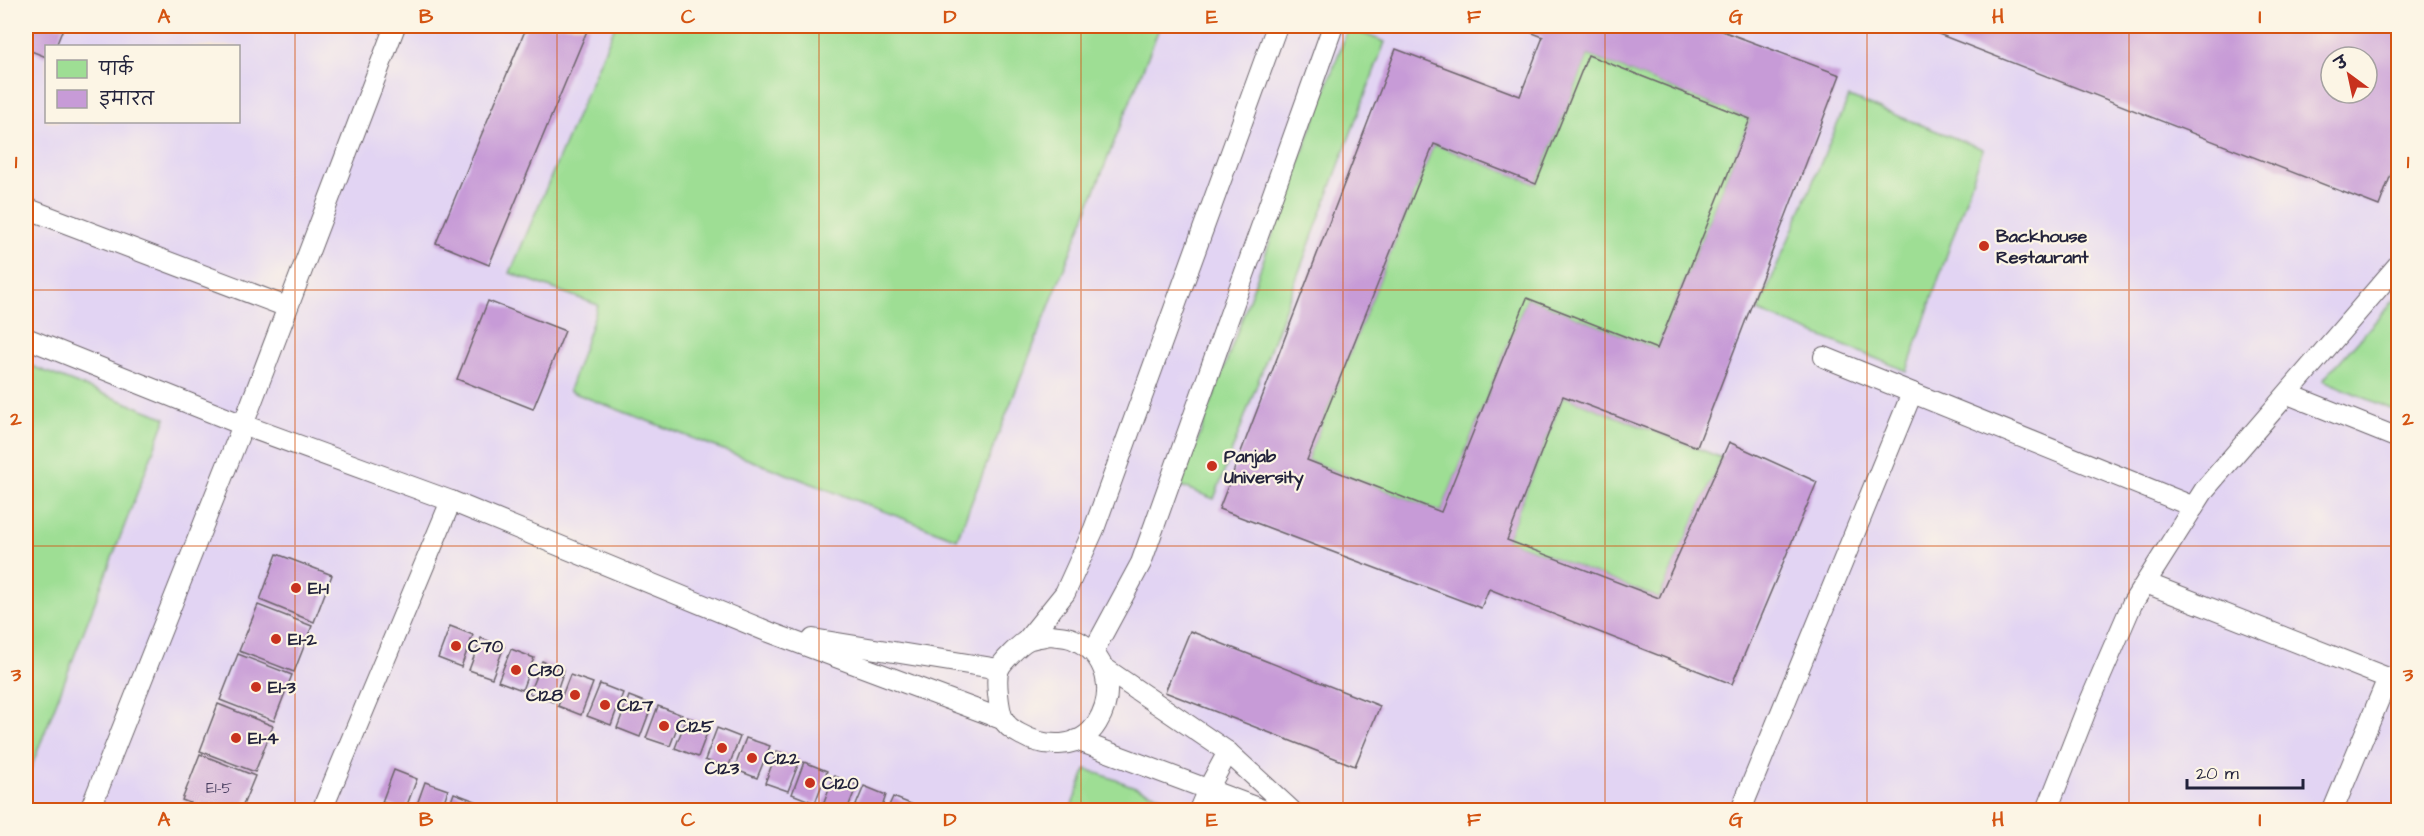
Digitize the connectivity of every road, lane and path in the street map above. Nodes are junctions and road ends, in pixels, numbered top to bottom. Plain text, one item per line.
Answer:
1 (395, 26) edge
2 (1277, 26) edge
3 (1333, 26) edge
4 (26, 208) edge
5 (2398, 265) edge
6 (287, 307) junction
7 (26, 338) edge
8 (1824, 357) dead end
9 (1912, 393) junction
10 (2288, 394) junction
11 (243, 425) junction
12 (2398, 438) edge
13 (451, 501) junction
14 (2194, 507) junction
15 (2146, 584) junction
16 (769, 632) junction
17 (1027, 640) junction
18 (1098, 660) junction
19 (999, 669) junction
20 (2393, 680) edge
21 (1004, 720) junction
22 (1076, 740) junction
23 (1228, 752) junction
24 (1208, 789) junction
25 (90, 810) edge
26 (322, 810) edge
27 (1199, 810) edge
28 (1263, 810) edge
29 (1291, 810) edge
30 (1740, 810) edge
31 (2047, 810) edge
32 (2333, 810) edge

1 - 6 lane
2 - 17 lane
3 - 18 lane
4 - 6 lane
5 - 10 lane
6 - 11 lane
7 - 11 lane
8 - 9 lane
9 - 14 lane
9 - 30 lane
10 - 12 lane
10 - 14 lane
11 - 13 lane
11 - 25 lane
13 - 16 lane
13 - 26 lane
14 - 15 lane
15 - 20 lane
15 - 31 lane
16 - 19 lane
16 - 21 lane
17 - 18 lane
17 - 19 lane
18 - 22 lane
18 - 23 lane
19 - 21 lane
20 - 32 lane
21 - 22 lane
22 - 24 lane
23 - 24 lane
23 - 29 lane
24 - 27 lane
24 - 28 lane

